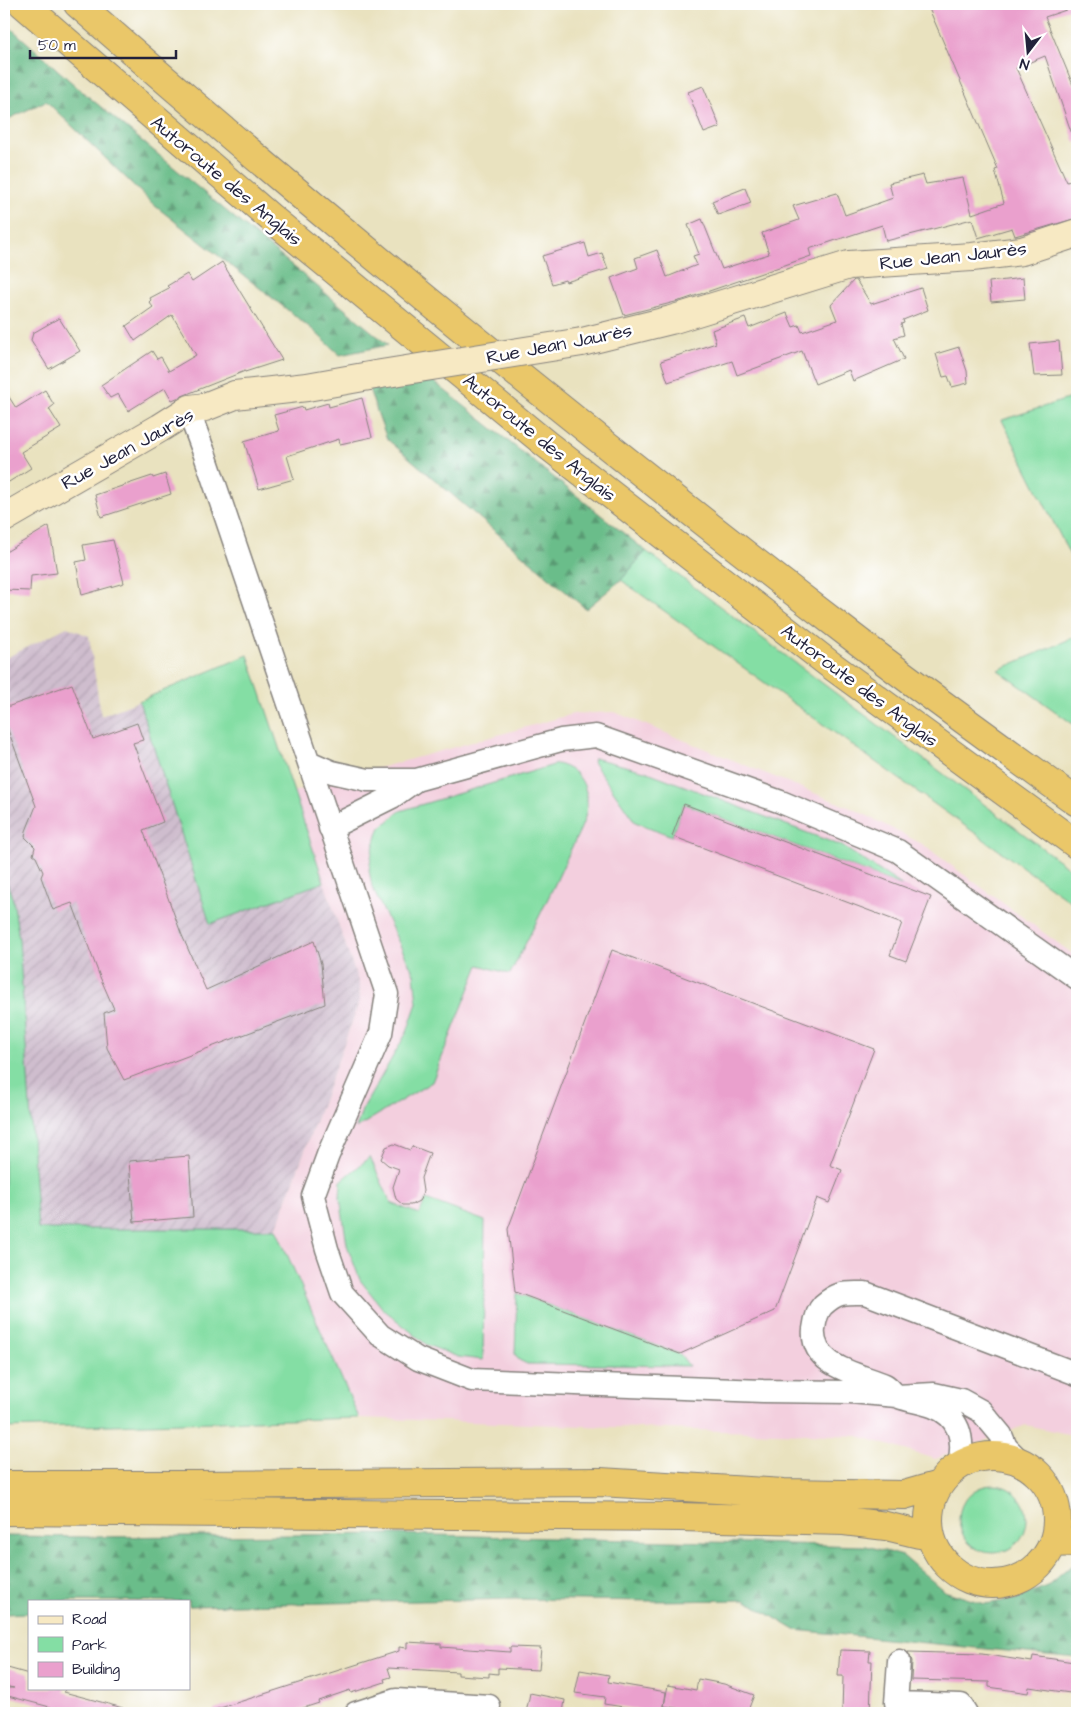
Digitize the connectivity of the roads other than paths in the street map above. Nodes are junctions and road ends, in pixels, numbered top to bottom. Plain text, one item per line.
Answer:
1 (23, 4) edge
2 (78, 4) edge
3 (1077, 233) edge
4 (190, 409) junction
5 (4, 518) edge
6 (309, 762) junction
7 (416, 780) junction
8 (1077, 802) edge
9 (330, 828) junction
10 (1077, 845) edge
11 (1077, 978) edge
12 (1077, 1374) edge
13 (897, 1396) junction
14 (1020, 1461) junction
15 (959, 1465) junction
16 (4, 1485) edge
17 (939, 1485) junction
18 (1052, 1492) junction
19 (1077, 1505) edge
20 (4, 1512) edge
21 (930, 1534) junction
22 (1065, 1543) edge
23 (899, 1661) dead end
24 (489, 1706) dead end
25 (356, 1713) edge
26 (966, 1713) edge

1 - 10 highway, Autoroute des Anglais
2 - 8 highway, Autoroute des Anglais
3 - 4 street, Rue Jean Jaurès, bridge
4 - 5 street, Rue Jean Jaurès
4 - 6 street
6 - 7 street
6 - 9 street
7 - 9 street
7 - 11 street
9 - 13 street
12 - 13 street
13 - 14 street
13 - 15 street
14 - 15 highway
14 - 18 highway
15 - 17 highway
16 - 17 highway
17 - 21 highway
18 - 19 highway
18 - 22 highway
20 - 21 highway
21 - 22 highway
23 - 26 street
24 - 25 street

